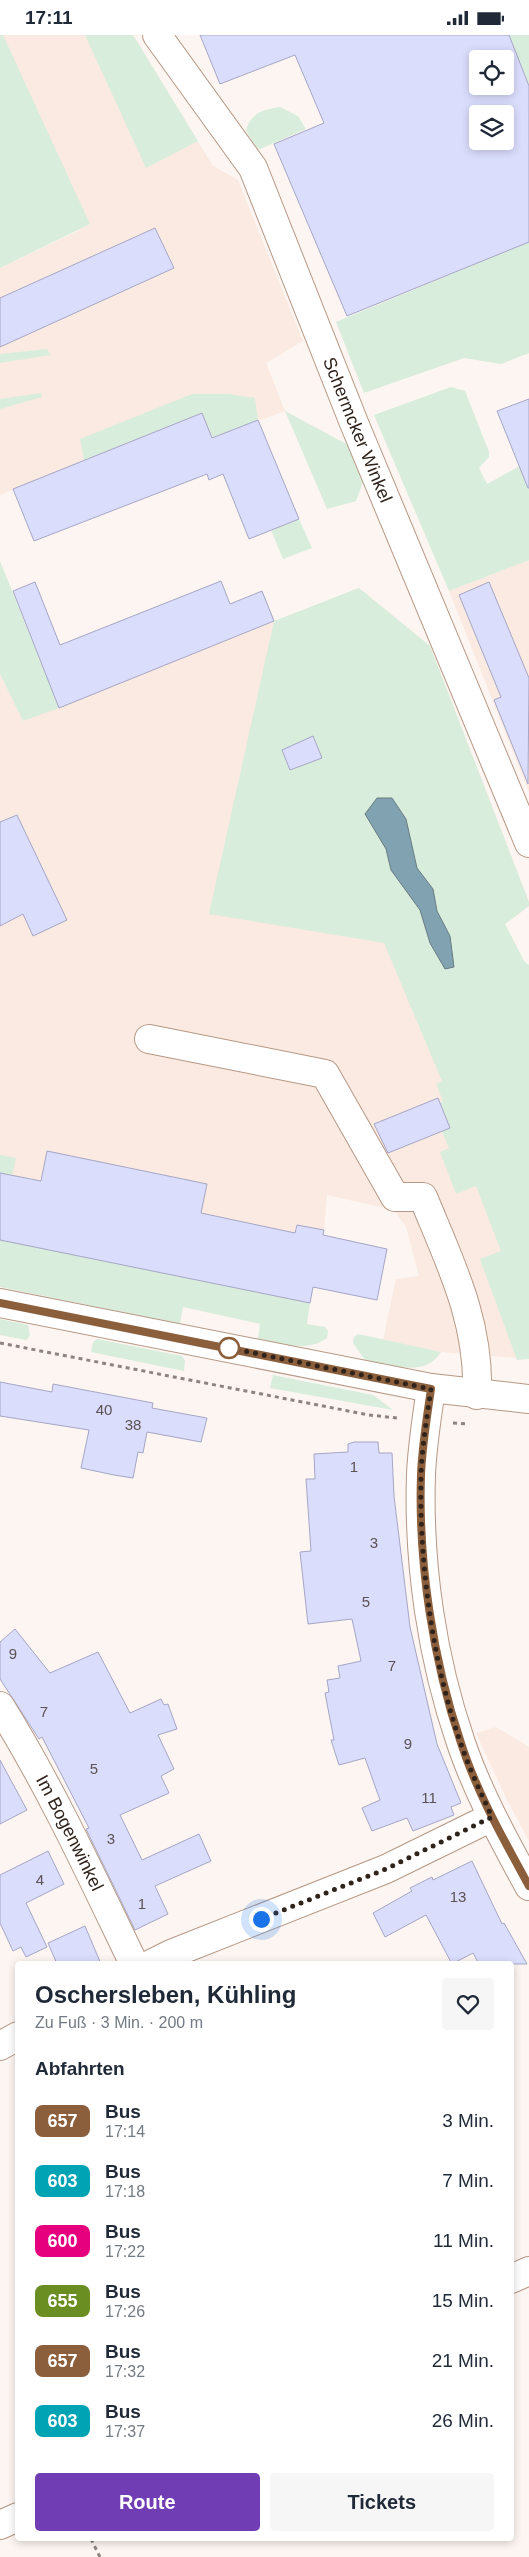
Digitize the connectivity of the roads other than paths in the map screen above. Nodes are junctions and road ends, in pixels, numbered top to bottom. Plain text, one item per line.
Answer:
1 (156, 35) edge
2 (529, 843) edge
3 (149, 1039) dead end
4 (0, 1303) edge
5 (431, 1389) junction
6 (477, 1395) junction
7 (529, 1399) edge
8 (0, 1706) edge
9 (492, 1817) junction
10 (529, 1886) edge
11 (133, 1961) edge
12 (156, 1961) edge
13 (15, 2038) edge
14 (0, 2046) edge
15 (529, 2271) edge
16 (514, 2278) edge
17 (15, 2518) edge
18 (0, 2525) edge

1 - 2 street, Schermcker Winkel
3 - 6 street
4 - 5 street
5 - 6 street
5 - 9 street
6 - 7 street
8 - 11 street, Im Bogenwinkel
9 - 10 street
9 - 12 street
13 - 14 street
15 - 16 street
17 - 18 street

